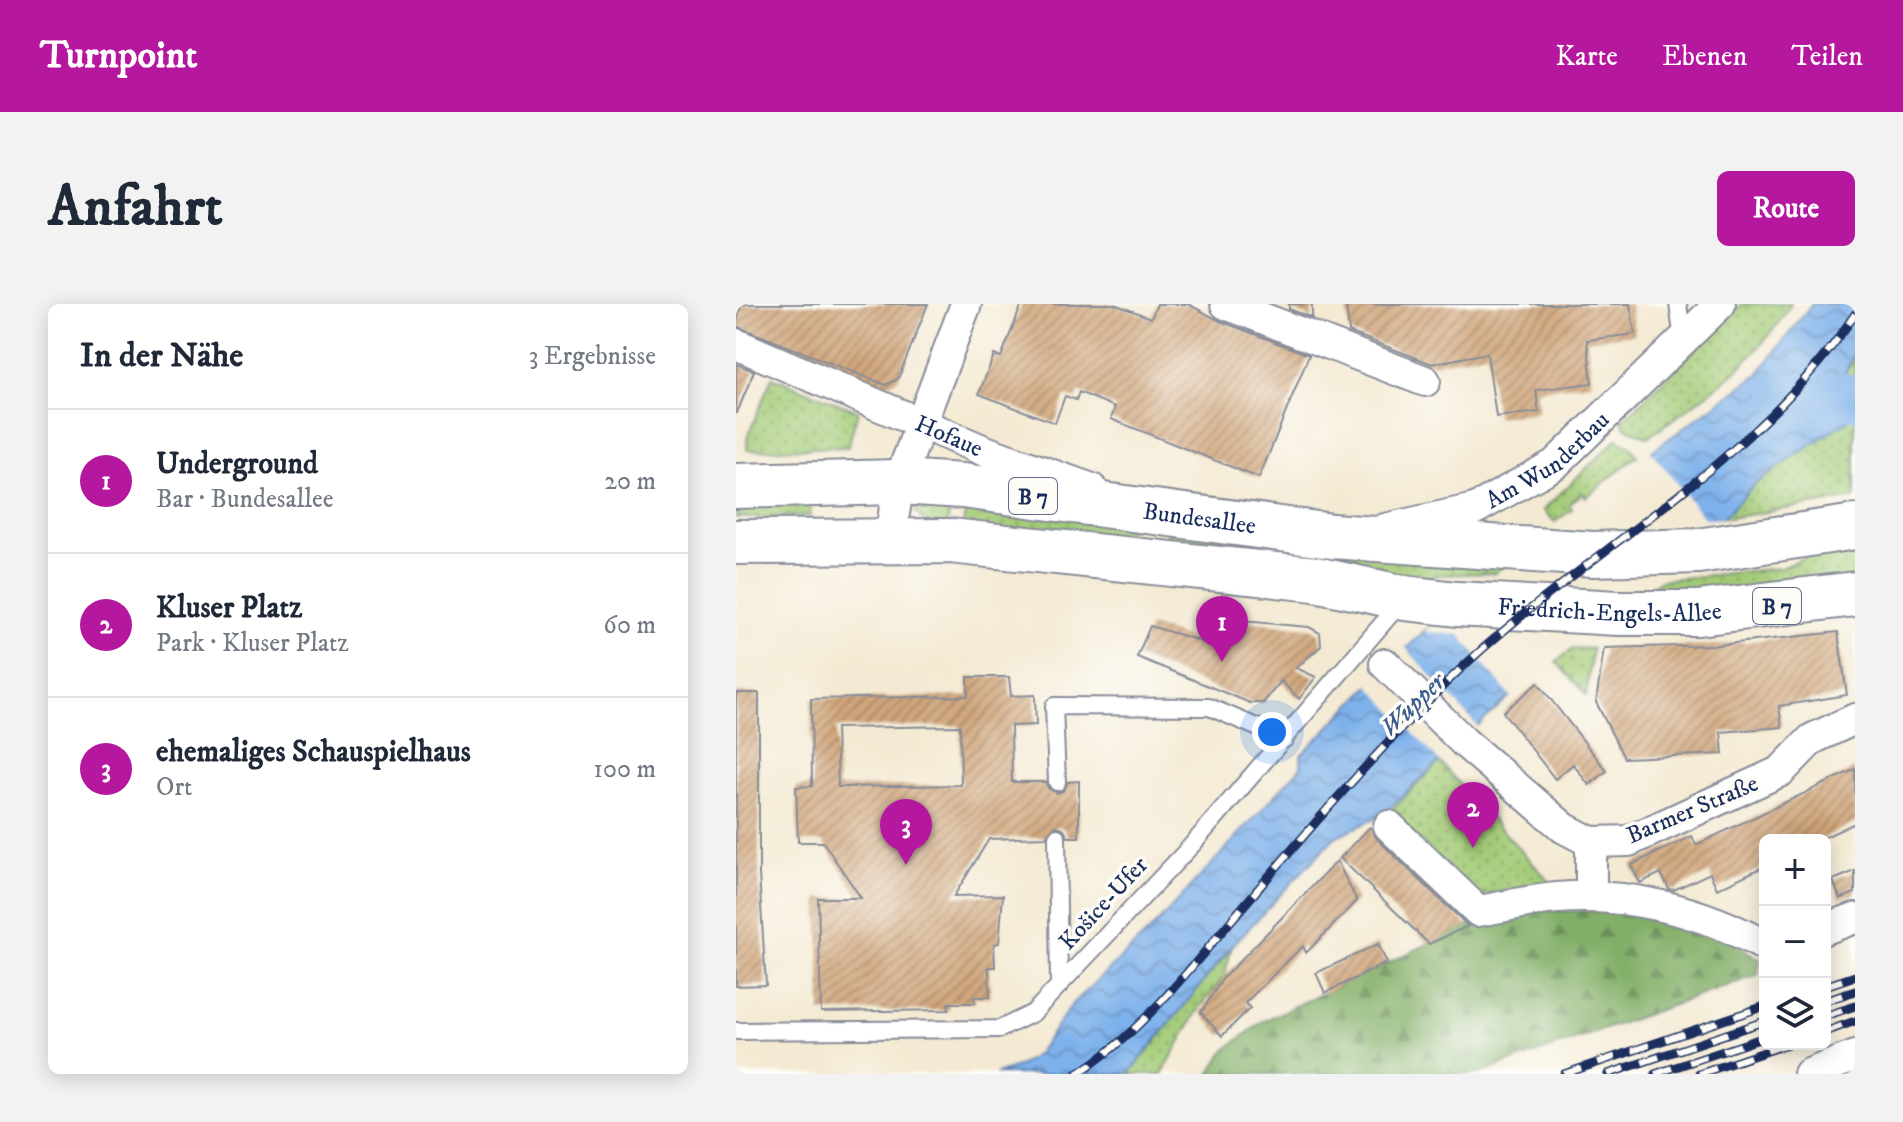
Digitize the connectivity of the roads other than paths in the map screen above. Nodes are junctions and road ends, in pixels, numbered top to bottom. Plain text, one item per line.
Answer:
1 (966, 304) edge
2 (1226, 304) edge
3 (1678, 304) edge
4 (1720, 304) edge
5 (1683, 340) junction
6 (736, 344) edge
7 (1425, 381) dead end
8 (922, 424) junction
9 (899, 482) junction
10 (736, 486) edge
11 (1166, 515) junction
12 (1855, 527) edge
13 (1332, 536) junction
14 (890, 539) junction
15 (736, 542) edge
16 (1680, 552) junction
17 (1148, 562) junction
18 (1474, 591) junction
19 (1855, 594) edge
20 (1405, 598) junction
21 (1385, 664) dead end
22 (1855, 719) edge
23 (1285, 739) junction
24 (1057, 782) dead end
25 (1389, 826) dead end
26 (1057, 837) dead end
27 (1591, 842) junction
28 (1591, 897) junction
29 (1855, 918) edge
30 (1831, 927) edge
31 (1759, 943) edge
32 (1059, 986) junction
33 (736, 1031) edge
34 (1855, 1056) edge
35 (1809, 1074) edge

1 - 8 street
2 - 7 street
3 - 5 lane
4 - 5 street, Am Wunderbau
5 - 13 street, Am Wunderbau
6 - 8 street, Hofaue
8 - 9 street
8 - 11 street, Hofaue
9 - 10 main road, Bundesallee / B 7
9 - 11 main road, Bundesallee / B 7
9 - 14 street
11 - 13 main road, Bundesallee / B 7
11 - 17 main road
12 - 16 main road, B 7
13 - 16 main road, Bundesallee / B 7
14 - 15 main road, Bundesallee / B 7
14 - 17 main road, Bundesallee / B 7
16 - 18 main road
17 - 20 main road, Bundesallee / B 7
18 - 19 main road, Friedrich-Engels-Allee / B 7
18 - 20 main road, Bundesallee / B 7
20 - 23 lane, Košice-Ufer
21 - 27 street
22 - 27 street, Barmer Straße
23 - 24 lane
23 - 32 lane, Košice-Ufer
25 - 28 street
26 - 32 lane
27 - 28 street
28 - 31 street
29 - 30 street
32 - 33 lane, Košice-Ufer
34 - 35 street

